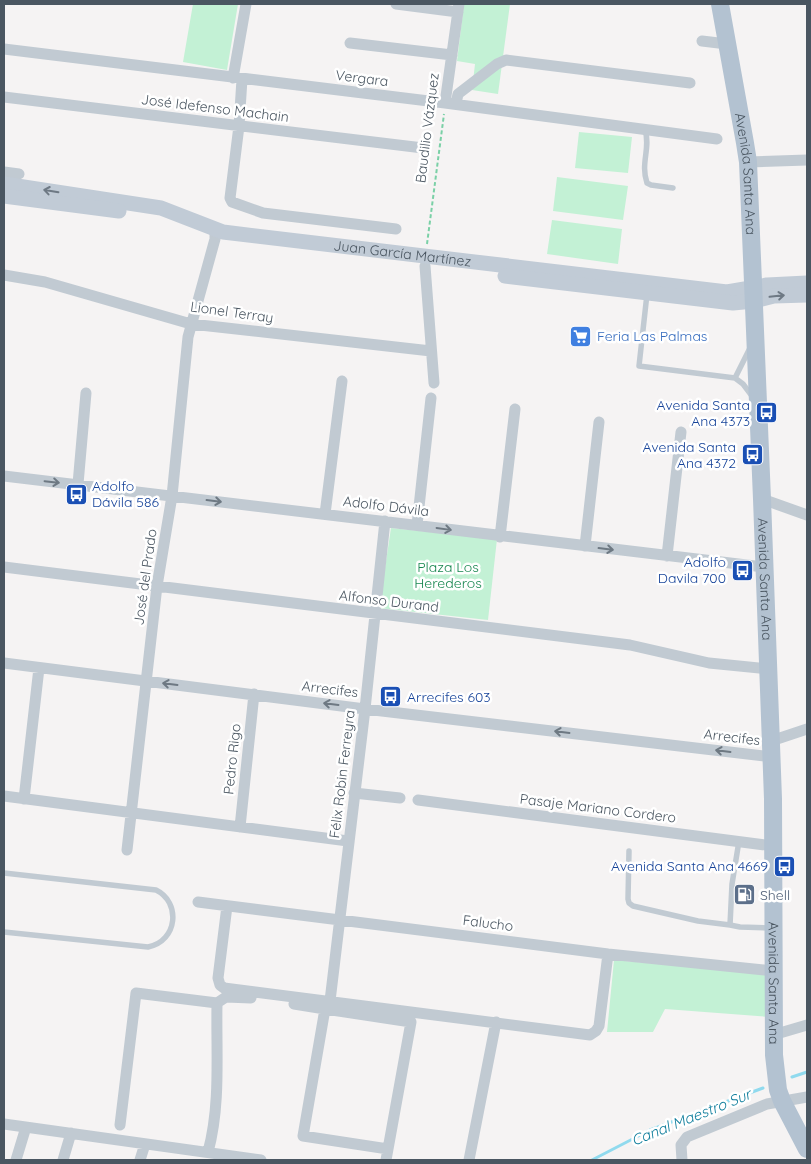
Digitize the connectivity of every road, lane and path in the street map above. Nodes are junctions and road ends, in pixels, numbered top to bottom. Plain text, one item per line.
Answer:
1 (246, 4) edge
2 (396, 4) edge
3 (720, 4) edge
4 (458, 8) edge
5 (702, 41) dead end
6 (350, 43) dead end
7 (727, 44) junction
8 (4, 49) edge
9 (452, 55) junction
10 (237, 78) junction
11 (690, 83) dead end
12 (4, 97) edge
13 (451, 104) junction
14 (239, 126) junction
15 (645, 130) junction
16 (717, 139) dead end
17 (423, 148) dead end
18 (807, 160) edge
19 (748, 162) junction
20 (4, 172) edge
21 (19, 174) dead end
22 (4, 184) edge
23 (673, 188) dead end
24 (4, 196) edge
25 (396, 229) dead end
26 (215, 235) junction
27 (425, 261) junction
28 (4, 275) edge
29 (807, 283) edge
30 (647, 294) junction
31 (754, 295) junction
32 (807, 295) edge
33 (191, 324) junction
34 (755, 334) junction
35 (431, 350) junction
36 (735, 378) junction
37 (342, 380) dead end
38 (434, 382) dead end
39 (86, 393) dead end
40 (431, 398) dead end
41 (515, 409) dead end
42 (759, 411) junction
43 (599, 422) dead end
44 (681, 432) dead end
45 (4, 476) edge
46 (78, 484) junction
47 (172, 496) junction
48 (762, 499) junction
49 (326, 514) junction
50 (807, 515) edge
51 (385, 521) junction
52 (417, 525) junction
53 (500, 537) junction
54 (585, 546) junction
55 (667, 556) junction
56 (4, 567) edge
57 (764, 567) junction
58 (157, 586) junction
59 (375, 614) junction
60 (4, 663) edge
61 (39, 668) junction
62 (769, 669) junction
63 (146, 681) junction
64 (254, 694) junction
65 (365, 709) junction
66 (807, 729) edge
67 (771, 749) junction
68 (354, 793) junction
69 (4, 796) edge
70 (400, 798) dead end
71 (24, 799) junction
72 (418, 800) dead end
73 (131, 813) junction
74 (240, 827) junction
75 (348, 841) junction
76 (740, 841) junction
77 (773, 846) junction
78 (127, 850) dead end
79 (629, 851) dead end
80 (4, 873) edge
81 (198, 902) dead end
82 (227, 906) junction
83 (339, 919) junction
84 (730, 924) junction
85 (774, 928) junction
86 (4, 932) edge
87 (608, 954) junction
88 (774, 971) junction
89 (217, 1003) junction
90 (328, 1005) junction
91 (496, 1022) junction
92 (807, 1025) edge
93 (774, 1035) junction
94 (807, 1097) edge
95 (782, 1101) junction
96 (4, 1124) edge
97 (120, 1124) dead end
98 (26, 1127) junction
99 (71, 1133) junction
100 (145, 1144) junction
101 (807, 1149) edge
102 (213, 1155) edge
103 (387, 1155) edge
104 (16, 1160) edge
105 (63, 1160) edge
106 (140, 1160) edge
107 (261, 1160) edge
108 (469, 1160) edge
109 (682, 1160) edge

1 - 10 street
2 - 4 street
3 - 7 main road, Avenida Santa Ana
4 - 9 street, Baudilio Vázquez
5 - 7 street
6 - 9 street
7 - 19 main road, Avenida Santa Ana
8 - 10 street, Vergara
9 - 13 street, Baudilio Vázquez
10 - 13 street, Vergara
10 - 14 street
11 - 13 street
12 - 14 street, José Idefenso Machain
13 - 15 street, Vergara
13 - 27 path, Baudilio Vázquez
14 - 17 street, José Idefenso Machain
14 - 25 street
15 - 16 street, Vergara
15 - 23 lane
18 - 19 street
19 - 31 main road, Avenida Santa Ana
20 - 21 street
26 -> 22 main road, Juan García Martínez
24 - 26 main road, Juan García Martínez
26 - 27 main road, Juan García Martínez
26 - 33 street, José del Prado
27 - 30 main road, Juan García Martínez
27 - 31 main road, Juan García Martínez
27 - 35 street
28 - 33 street, Lionel Terray
29 - 31 main road, Juan García Martínez
30 - 31 main road, Juan García Martínez
30 - 36 lane
31 -> 32 main road, Juan García Martínez
31 - 34 main road, Avenida Santa Ana
33 - 35 street, Lionel Terray
33 - 47 street, José del Prado
34 - 36 lane
34 - 42 main road, Avenida Santa Ana
35 - 38 street
36 - 42 lane
37 - 49 street
39 - 46 street
40 - 52 street
41 - 53 street
42 - 48 main road, Avenida Santa Ana
43 - 54 street
44 - 55 street
45 -> 46 street, Adolfo Dávila
46 - 47 street, Adolfo Dávila
47 -> 49 street, Adolfo Dávila
47 - 58 street, José del Prado
48 - 50 street
48 - 57 main road, Avenida Santa Ana
49 - 51 street, Adolfo Dávila
51 - 52 street, Adolfo Dávila
51 - 59 street, Félix Robin Ferreyra
52 -> 53 street, Adolfo Dávila
53 - 54 street, Adolfo Dávila
54 -> 55 street, Adolfo Dávila
55 - 57 street, Adolfo Dávila
56 - 58 street, Alfonso Durand
57 - 62 main road, Avenida Santa Ana
58 - 59 street, Alfonso Durand
58 - 63 street, José del Prado
59 - 62 street, Alfonso Durand
59 - 65 street, Félix Robin Ferreyra
60 - 61 street, Arrecifes
61 - 63 street, Arrecifes
61 - 71 street
62 - 67 main road, Avenida Santa Ana
64 -> 63 street, Arrecifes
63 - 73 street, José del Prado
65 -> 64 street, Arrecifes
64 - 74 street, Pedro Rigo
67 -> 65 street, Arrecifes
65 - 68 street, Félix Robin Ferreyra
66 - 67 street
67 - 77 main road, Avenida Santa Ana
68 - 70 street
68 - 75 street, Félix Robin Ferreyra
69 - 71 street
71 - 73 street
72 - 76 street, Pasaje Mariano Cordero
73 - 74 street
73 - 78 street, José del Prado
74 - 75 street
75 - 83 street, Félix Robin Ferreyra
76 - 77 street, Pasaje Mariano Cordero
76 - 84 lane
77 - 85 main road, Avenida Santa Ana
79 - 84 lane
80 - 86 lane
81 - 82 street, Falucho
82 - 83 street, Falucho
82 - 90 street
83 - 87 street, Falucho
83 - 90 street, Félix Robin Ferreyra
84 - 85 lane
85 - 88 main road, Avenida Santa Ana
87 - 88 street, Falucho
87 - 91 street
88 - 93 main road, Avenida Santa Ana
89 - 90 street
89 - 97 street
89 - 102 street
90 - 91 street
90 - 103 street, Félix Robin Ferreyra
90 - 103 street
91 - 108 street
92 - 93 street
93 - 95 main road, Avenida Santa Ana
94 - 95 street
95 - 101 main road, Avenida Santa Ana
95 - 109 street
96 - 98 street
98 - 99 street
98 - 104 street
99 - 100 street
99 - 105 street
100 - 102 street
100 - 106 street
102 - 107 street

